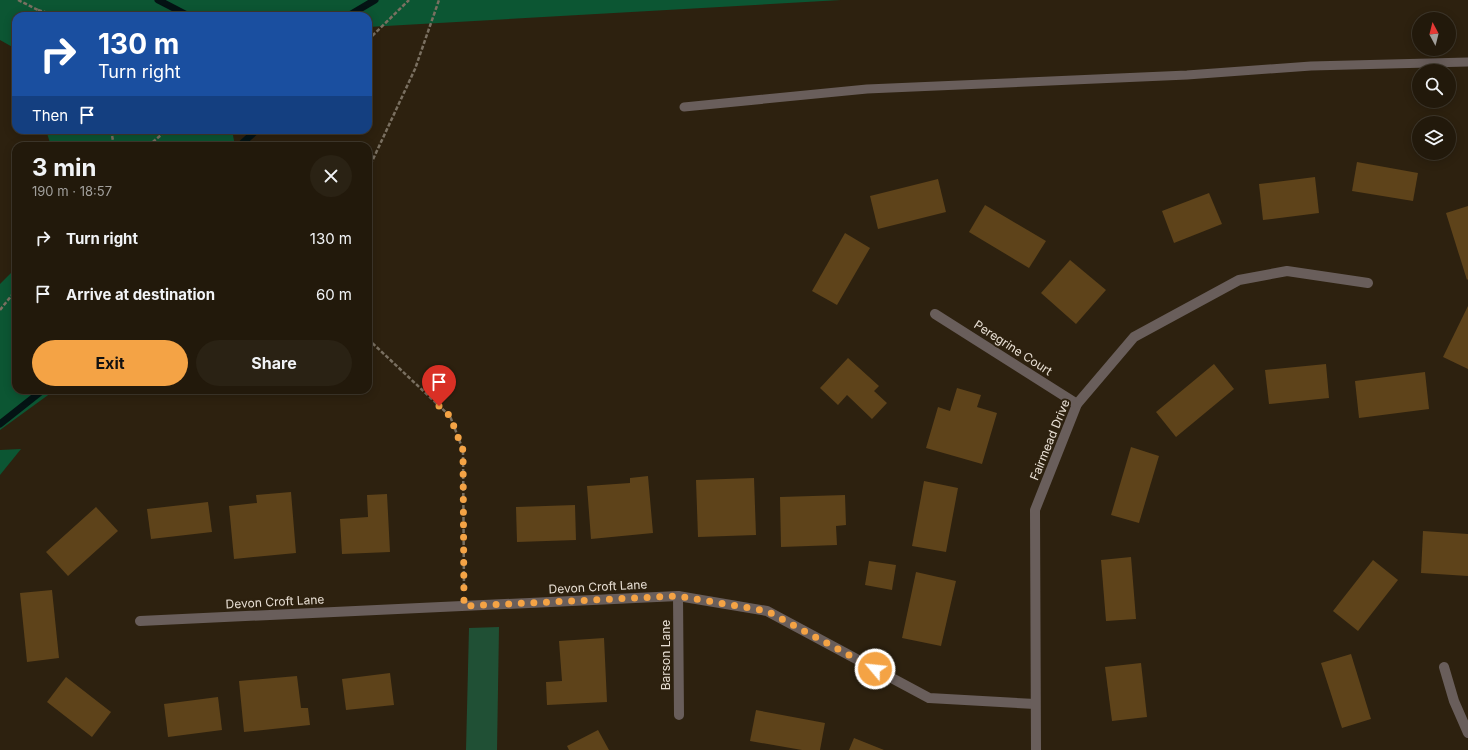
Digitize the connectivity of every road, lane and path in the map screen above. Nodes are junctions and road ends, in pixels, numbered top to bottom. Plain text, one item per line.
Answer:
1 (18, 0) edge
2 (408, 0) edge
3 (439, 0) edge
4 (38, 10) joint
5 (45, 12) edge
6 (372, 36) edge
7 (1468, 62) edge
8 (684, 107) dead end
9 (162, 134) edge
10 (153, 142) edge
11 (372, 161) edge
12 (1368, 283) dead end
13 (12, 295) edge
14 (0, 310) edge
15 (935, 314) dead end
16 (372, 343) edge
17 (1077, 404) junction
18 (678, 596) junction
19 (464, 606) junction
20 (140, 621) dead end
21 (1444, 667) dead end
22 (1035, 704) junction
23 (679, 715) dead end
24 (1468, 733) edge
25 (1036, 750) edge

1 - 4 path
2 - 6 path
3 - 11 path
4 - 5 path
7 - 8 lane
9 - 10 path
12 - 17 street, Fairmead Drive
13 - 14 path
15 - 17 street, Peregrine Court
16 - 19 path
17 - 22 street, Fairmead Drive
18 - 19 street, Devon Croft Lane
18 - 22 street, Devon Croft Lane
18 - 23 street, Barson Lane
19 - 20 street, Devon Croft Lane
21 - 24 street
22 - 25 street, Fairmead Drive

